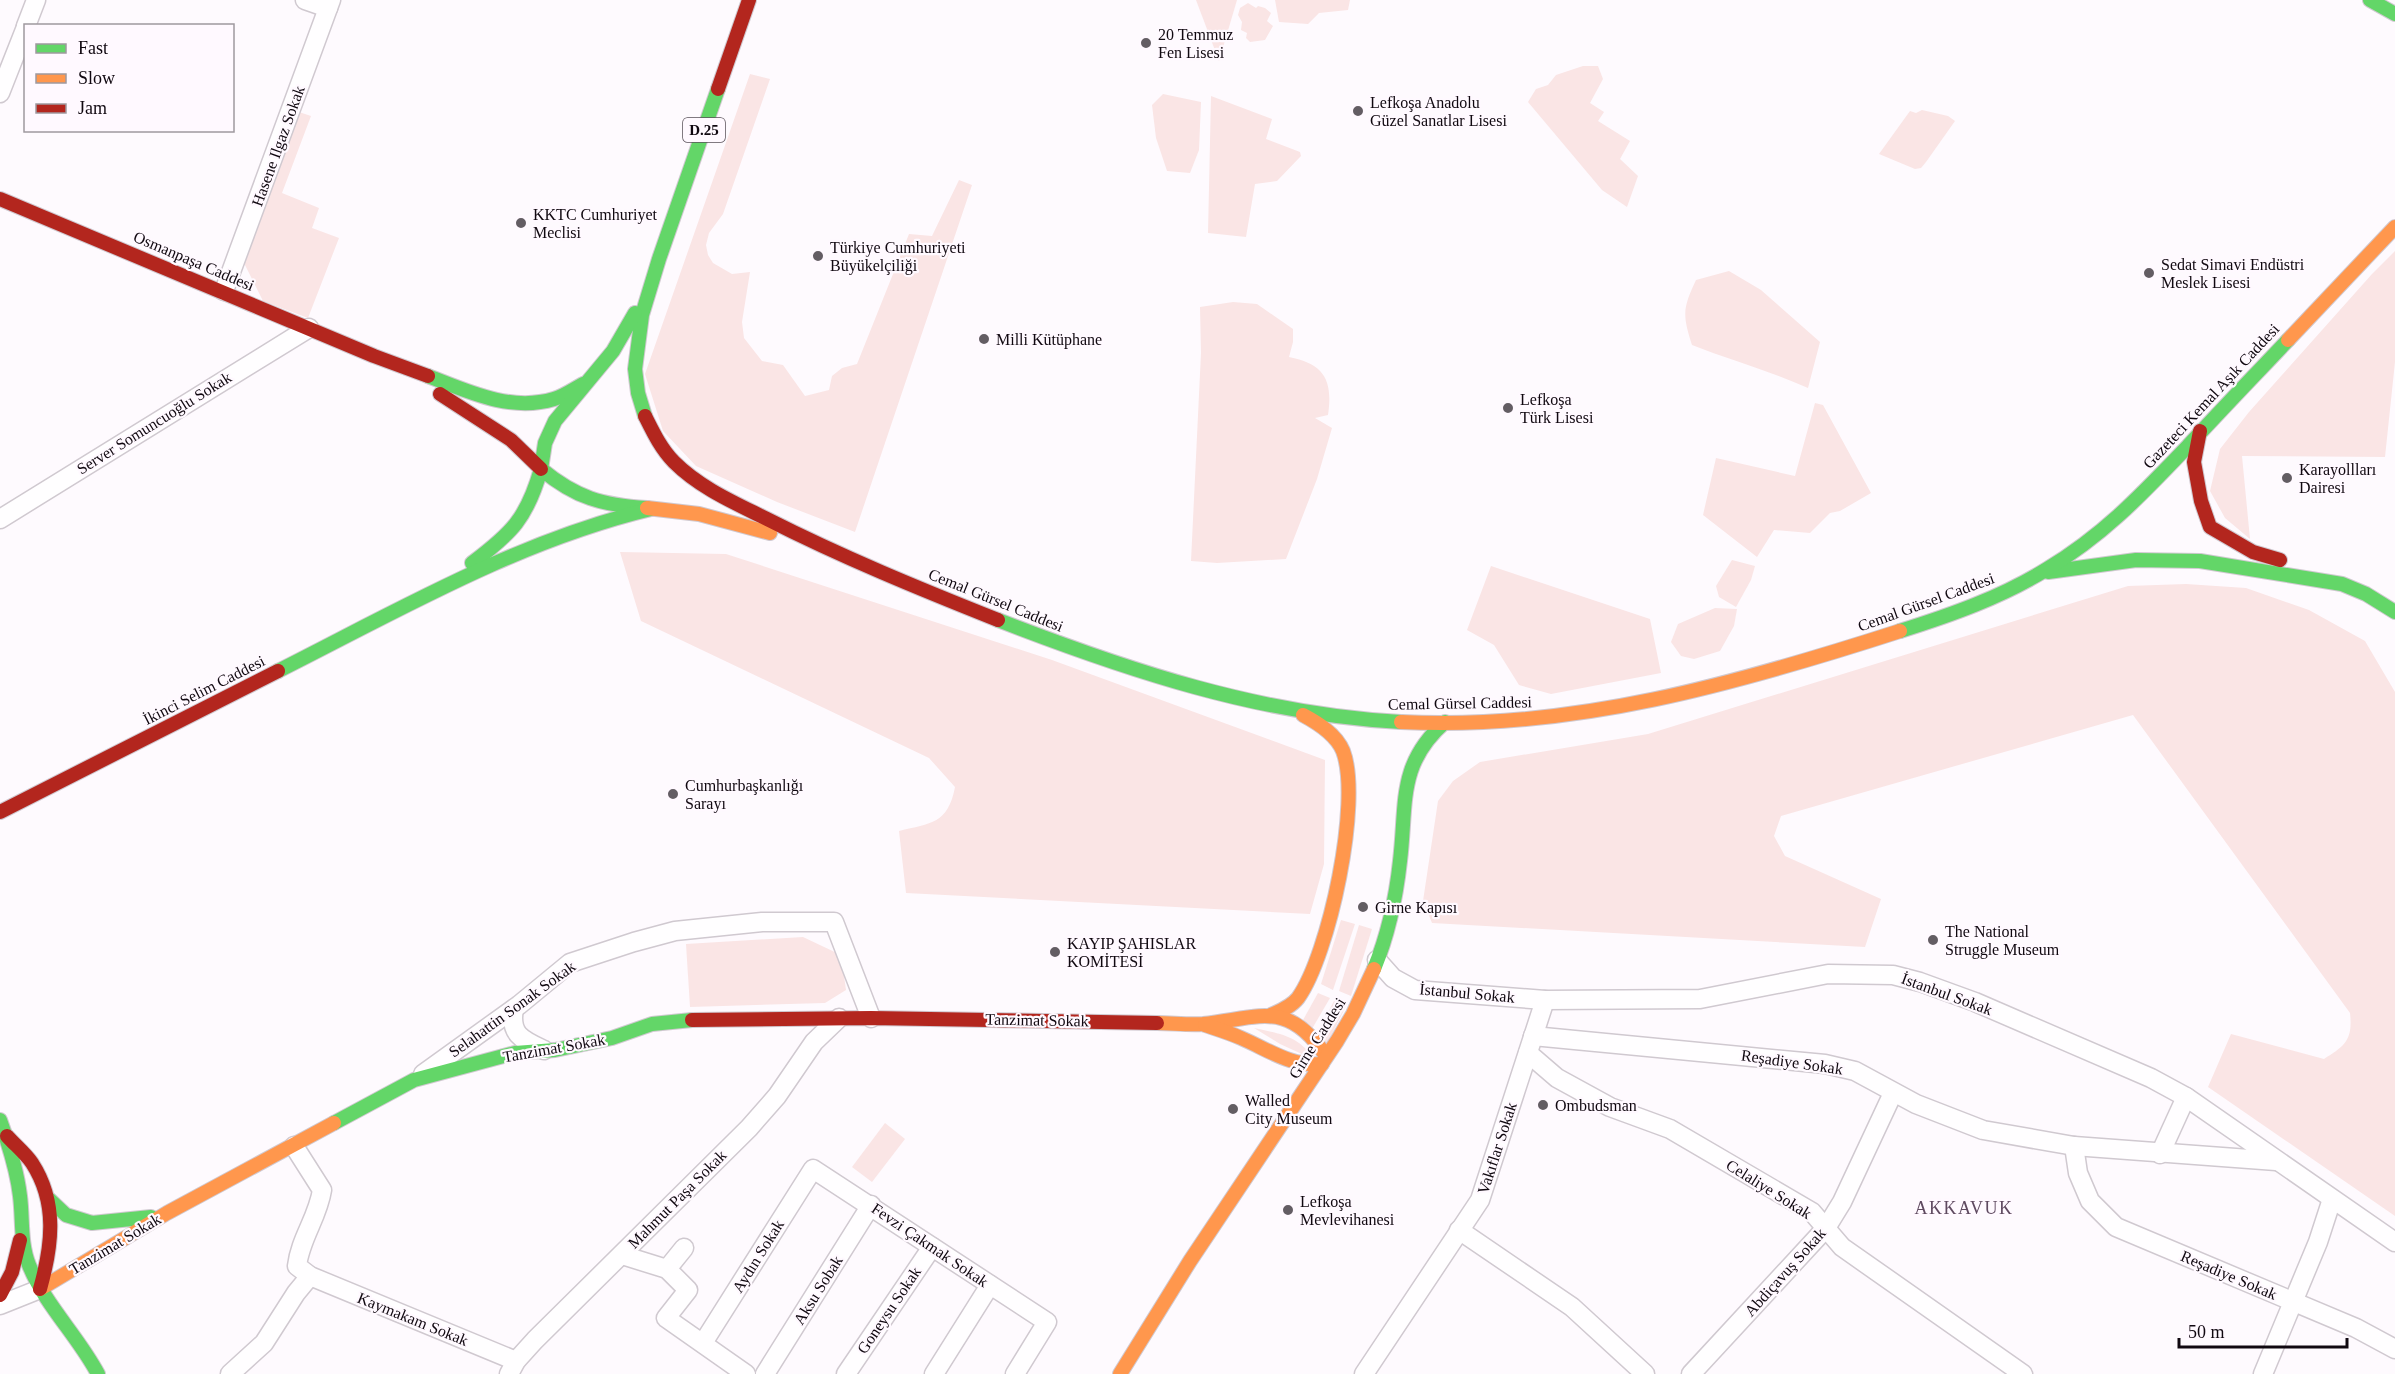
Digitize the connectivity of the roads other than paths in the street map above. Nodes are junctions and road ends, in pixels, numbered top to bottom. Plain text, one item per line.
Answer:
1 (36, 0) edge
2 (305, 0) edge
3 (749, 0) edge
4 (2376, 3) edge
5 (329, 4) edge
6 (2395, 12) edge
7 (27, 24) edge
8 (24, 31) edge
9 (0, 93) edge
10 (0, 199) edge
11 (19, 207) junction
12 (0, 219) edge
13 (2395, 227) edge
14 (659, 260) junction
15 (224, 291) junction
16 (309, 328) junction
17 (374, 356) junction
18 (584, 384) junction
19 (2200, 431) junction
20 (541, 469) junction
21 (651, 509) junction
22 (0, 519) edge
23 (850, 558) junction
24 (2038, 574) junction
25 (2333, 582) junction
26 (423, 598) junction
27 (2390, 604) edge
28 (1291, 709) junction
29 (1445, 722) junction
30 (0, 812) edge
31 (1377, 960) junction
32 (1545, 1000) junction
33 (514, 1009) junction
34 (1272, 1015) junction
35 (839, 1018) junction
36 (871, 1018) junction
37 (1202, 1024) junction
38 (1530, 1044) junction
39 (547, 1051) junction
40 (1324, 1060) junction
41 (414, 1080) junction
42 (1893, 1093) junction
43 (2186, 1097) junction
44 (0, 1120) edge
45 (6, 1136) junction
46 (294, 1146) junction
47 (2074, 1146) junction
48 (2160, 1154) junction
49 (2277, 1161) junction
50 (813, 1169) joint
51 (49, 1199) junction
52 (2332, 1199) junction
53 (871, 1205) junction
54 (167, 1213) junction
55 (22, 1224) junction
56 (1826, 1228) junction
57 (1459, 1230) junction
58 (2395, 1242) edge
59 (932, 1246) junction
60 (684, 1248) dead end
61 (622, 1255) junction
62 (667, 1269) junction
63 (310, 1276) junction
64 (990, 1285) junction
65 (40, 1289) junction
66 (0, 1295) edge
67 (2293, 1301) junction
68 (0, 1305) edge
69 (703, 1343) junction
70 (2395, 1349) edge
71 (513, 1367) edge
72 (248, 1368) edge
73 (1126, 1372) edge
74 (98, 1374) edge
75 (230, 1374) edge
76 (747, 1374) edge
77 (765, 1374) edge
78 (846, 1374) edge
79 (934, 1374) edge
80 (1015, 1374) edge
81 (1364, 1374) edge
82 (1645, 1374) edge
83 (1691, 1374) edge
84 (2023, 1374) edge
85 (2263, 1374) edge

1 - 7 street
2 - 5 street
3 - 14 street, D.25
4 - 6 street
5 - 15 street, Hasene Ilgaz Sokak
8 - 9 street
10 - 11 street, Osmanpaşa Caddesi
11 - 12 street
11 - 15 street, Osmanpaşa Caddesi
13 - 19 street, Gazeteci Kemal Aşık Caddesi / D.25
14 - 18 street
14 - 23 street, Cemal Gürsel Caddesi / D.25
15 - 16 street, Osmanpaşa Caddesi
16 - 17 street, Osmanpaşa Caddesi
16 - 22 street, Server Somuncuoğlu Sokak
17 - 18 street, Osmanpaşa Caddesi
17 - 20 street, Osmanpaşa Caddesi
18 - 20 street, İkinci Selim Caddesi
19 - 24 street, Gazeteci Kemal Aşık Caddesi / D.25
19 - 25 street
20 - 21 street, Cemal Gürsel Caddesi
20 - 26 street, İkinci Selim Caddesi
21 - 23 street, Cemal Gürsel Caddesi
21 - 26 street, İkinci Selim Caddesi
23 - 28 street, Cemal Gürsel Caddesi / D.25
24 - 25 street
24 - 29 street, Cemal Gürsel Caddesi / D.25
25 - 27 street
26 - 30 street, İkinci Selim Caddesi
28 - 29 street, Cemal Gürsel Caddesi / D.25
28 - 34 street
29 - 31 street, Girne Caddesi
31 - 32 street, İstanbul Sokak
31 - 40 street, Girne Caddesi
32 - 38 street, Vakıflar Sokak
32 - 43 street, İstanbul Sokak
33 - 36 street, Selahattin Sonak Sokak
33 - 39 street
33 - 41 street, Selahattin Sonak Sokak
34 - 37 street, Tanzimat Sokak
34 - 40 street, Tanzimat Sokak
35 - 36 street, Tanzimat Sokak
35 - 39 street, Tanzimat Sokak
35 - 61 street, Mahmut Paşa Sokak
36 - 37 street, Tanzimat Sokak
37 - 40 street, Tanzimat Sokak
38 - 42 street, Reşadiye Sokak
38 - 56 street, Celaliye Sokak
38 - 57 street, Vakıflar Sokak
39 - 41 street, Tanzimat Sokak
40 - 73 street, Girne Caddesi
41 - 46 street, Tanzimat Sokak
42 - 47 street, Reşadiye Sokak
42 - 56 street, Abdiçavuş Sokak
43 - 48 street
43 - 49 street, İstanbul Sokak
44 - 45 street
45 - 51 street
45 - 55 street
46 - 54 street, Tanzimat Sokak
46 - 63 street
47 - 48 street, Reşadiye Sokak
47 - 67 street, Reşadiye Sokak
48 - 49 street, Reşadiye Sokak
49 - 52 street, İstanbul Sokak
50 - 53 street, Fevzi Çakmak Sokak
50 - 69 street, Aydın Sokak
51 - 54 street
51 - 65 street
52 - 58 street, İstanbul Sokak
52 - 67 street
53 - 59 street, Fevzi Çakmak Sokak
53 - 77 street, Aksu Sobak
54 - 65 street, Tanzimat Sokak
55 - 65 street
55 - 66 street
56 - 83 street, Abdiçavuş Sokak
56 - 84 street, Celaliye Sokak
57 - 81 street, Vakıflar Sokak
57 - 82 street
59 - 64 street, Fevzi Çakmak Sokak
59 - 78 street, Goneysu Sokak
60 - 62 street
61 - 62 street
61 - 71 street, Mahmut Paşa Sokak
62 - 69 street
63 - 71 street, Kaymakam Sokak
63 - 72 street
64 - 79 street
64 - 80 street, Fevzi Çakmak Sokak
65 - 68 street, Tanzimat Sokak
65 - 74 street
67 - 70 street, Reşadiye Sokak
67 - 85 street
69 - 76 street
72 - 75 street

